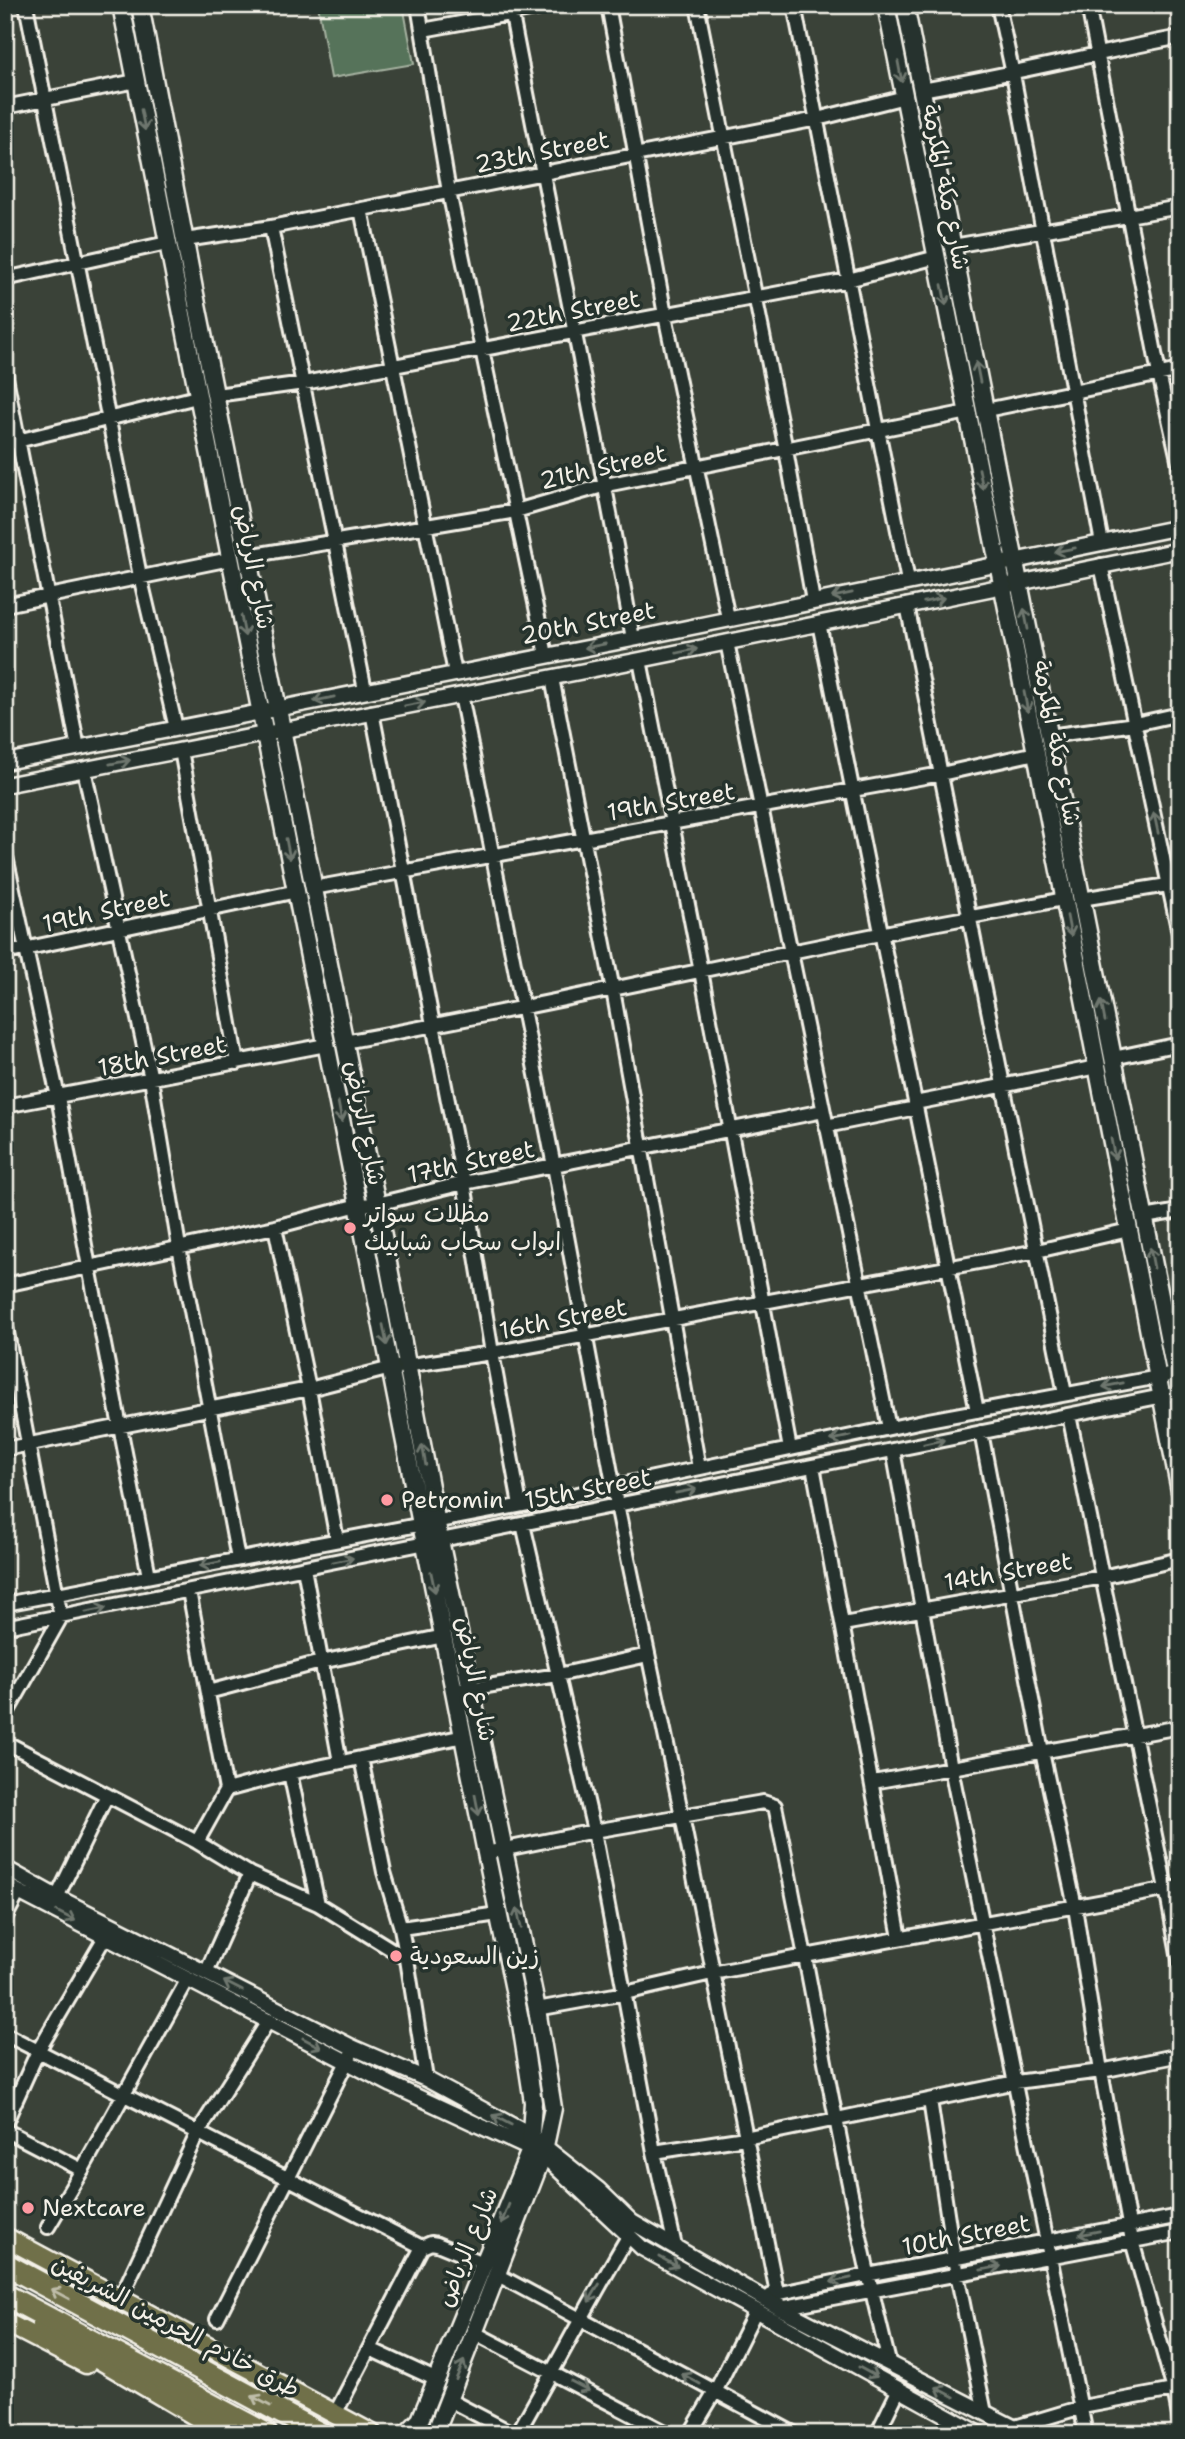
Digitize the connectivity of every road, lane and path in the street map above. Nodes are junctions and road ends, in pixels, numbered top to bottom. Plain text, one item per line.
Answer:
1 (26, 5) edge
2 (121, 5) edge
3 (140, 5) edge
4 (418, 5) edge
5 (557, 5) edge
6 (608, 5) edge
7 (698, 5) edge
8 (794, 5) edge
9 (886, 5) edge
10 (905, 5) edge
11 (998, 5) edge
12 (1088, 5) edge
13 (511, 10) edge
14 (423, 30) junction
15 (1180, 37) edge
16 (1096, 53) junction
17 (1013, 74) junction
18 (136, 81) junction
19 (922, 90) junction
20 (905, 97) junction
21 (45, 99) junction
22 (5, 107) edge
23 (817, 119) junction
24 (724, 137) junction
25 (635, 155) junction
26 (542, 173) junction
27 (449, 192) junction
28 (1180, 207) edge
29 (361, 209) junction
30 (1130, 215) junction
31 (271, 227) junction
32 (1043, 230) junction
33 (185, 240) junction
34 (167, 243) junction
35 (953, 246) junction
36 (937, 257) junction
37 (78, 263) junction
38 (5, 279) edge
39 (848, 280) junction
40 (756, 298) junction
41 (666, 315) junction
42 (574, 332) junction
43 (482, 349) junction
44 (394, 366) junction
45 (1180, 370) edge
46 (5, 372) edge
47 (1159, 374) junction
48 (304, 383) junction
49 (1072, 391) junction
50 (215, 395) junction
51 (197, 397) junction
52 (986, 410) junction
53 (968, 412) junction
54 (109, 420) junction
55 (878, 431) junction
56 (19, 441) junction
57 (5, 444) edge
58 (786, 450) junction
59 (696, 467) junction
60 (1180, 468) edge
61 (606, 485) junction
62 (516, 510) junction
63 (426, 526) junction
64 (1180, 527) edge
65 (336, 541) junction
66 (1102, 543) junction
67 (1180, 550) edge
68 (248, 556) junction
69 (230, 559) junction
70 (1006, 561) junction
71 (1101, 565) junction
72 (140, 576) junction
73 (908, 581) junction
74 (1010, 583) junction
75 (50, 596) junction
76 (813, 601) junction
77 (5, 605) edge
78 (907, 605) junction
79 (728, 618) junction
80 (819, 623) junction
81 (633, 639) junction
82 (727, 642) junction
83 (545, 655) junction
84 (639, 660) junction
85 (455, 673) junction
86 (552, 678) junction
87 (365, 690) junction
88 (461, 695) junction
89 (278, 708) junction
90 (260, 712) junction
91 (372, 712) junction
92 (1180, 714) edge
93 (1135, 723) junction
94 (176, 728) junction
95 (282, 730) junction
96 (265, 733) junction
97 (1049, 736) junction
98 (78, 748) junction
99 (181, 750) junction
100 (1036, 753) junction
101 (5, 762) edge
102 (84, 769) junction
103 (941, 774) junction
104 (5, 785) edge
105 (853, 790) junction
106 (761, 807) junction
107 (671, 824) junction
108 (582, 840) junction
109 (5, 852) edge
110 (492, 857) junction
111 (402, 873) junction
112 (1174, 884) edge
113 (313, 888) junction
114 (297, 891) junction
115 (1063, 899) junction
116 (1081, 899) junction
117 (210, 910) junction
118 (972, 918) junction
119 (119, 930) junction
120 (882, 933) junction
121 (1180, 938) edge
122 (25, 949) junction
123 (5, 953) edge
124 (792, 953) junction
125 (701, 971) junction
126 (613, 990) junction
127 (522, 1008) junction
128 (434, 1026) junction
129 (344, 1042) junction
130 (1180, 1044) edge
131 (326, 1045) junction
132 (1113, 1058) junction
133 (237, 1063) junction
134 (1097, 1067) junction
135 (150, 1080) junction
136 (1004, 1087) junction
137 (58, 1097) junction
138 (5, 1106) edge
139 (916, 1106) junction
140 (823, 1111) junction
141 (826, 1126) junction
142 (731, 1131) junction
143 (641, 1149) junction
144 (554, 1166) junction
145 (464, 1184) junction
146 (358, 1205) junction
147 (377, 1205) junction
148 (1180, 1211) edge
149 (1144, 1217) junction
150 (275, 1227) junction
151 (1129, 1230) junction
152 (179, 1247) junction
153 (1037, 1251) junction
154 (89, 1267) junction
155 (948, 1268) junction
156 (859, 1284) junction
157 (5, 1285) edge
158 (762, 1303) junction
159 (671, 1320) junction
160 (5, 1322) edge
161 (584, 1336) junction
162 (492, 1353) junction
163 (408, 1366) junction
164 (391, 1368) junction
165 (1177, 1373) edge
166 (1158, 1377) junction
167 (309, 1389) junction
168 (1065, 1394) junction
169 (1180, 1395) edge
170 (1161, 1396) junction
171 (209, 1409) junction
172 (977, 1411) junction
173 (1069, 1415) junction
174 (120, 1426) junction
175 (889, 1428) junction
176 (981, 1432) junction
177 (28, 1444) junction
178 (5, 1449) edge
179 (790, 1449) junction
180 (893, 1450) junction
181 (813, 1466) junction
182 (699, 1468) junction
183 (613, 1486) junction
184 (1180, 1491) edge
185 (520, 1505) junction
186 (617, 1505) junction
187 (428, 1522) junction
188 (523, 1524) junction
189 (337, 1540) junction
190 (433, 1542) junction
191 (237, 1559) junction
192 (1180, 1559) edge
193 (304, 1568) junction
194 (149, 1576) junction
195 (1102, 1577) junction
196 (189, 1591) junction
197 (1012, 1593) junction
198 (56, 1594) junction
199 (5, 1604) edge
200 (922, 1609) junction
201 (61, 1617) junction
202 (843, 1624) junction
203 (5, 1628) edge
204 (444, 1636) junction
205 (648, 1655) junction
206 (321, 1662) junction
207 (558, 1675) junction
208 (472, 1688) junction
209 (455, 1690) junction
210 (208, 1692) junction
211 (5, 1716) edge
212 (1180, 1727) edge
213 (464, 1735) junction
214 (1134, 1737) junction
215 (5, 1742) edge
216 (1042, 1752) junction
217 (361, 1758) junction
218 (341, 1762) junction
219 (951, 1768) junction
220 (290, 1773) junction
221 (873, 1782) junction
222 (226, 1790) junction
223 (107, 1795) junction
224 (682, 1816) junction
225 (594, 1831) junction
226 (197, 1842) junction
227 (504, 1849) junction
228 (485, 1853) junction
229 (5, 1868) edge
230 (250, 1874) junction
231 (5, 1885) edge
232 (1173, 1888) edge
233 (19, 1892) junction
234 (57, 1897) junction
235 (318, 1904) junction
236 (1075, 1907) junction
237 (498, 1914) junction
238 (5, 1918) edge
239 (984, 1923) junction
240 (401, 1928) junction
241 (105, 1937) junction
242 (900, 1938) junction
243 (806, 1956) junction
244 (407, 1959) junction
245 (1180, 1965) edge
246 (206, 1973) junction
247 (712, 1973) junction
248 (188, 1979) junction
249 (625, 1993) junction
250 (537, 2009) junction
251 (270, 2020) junction
252 (5, 2034) edge
253 (38, 2051) junction
254 (351, 2055) junction
255 (1180, 2055) edge
256 (1101, 2071) junction
257 (426, 2079) junction
258 (1016, 2082) junction
259 (123, 2095) junction
260 (930, 2100) junction
261 (837, 2117) junction
262 (5, 2124) edge
263 (5, 2130) edge
264 (197, 2134) junction
265 (745, 2138) junction
266 (537, 2147) junction
267 (654, 2152) junction
268 (82, 2170) junction
269 (286, 2179) junction
270 (1180, 2216) edge
271 (1129, 2225) junction
272 (48, 2227) dead end
273 (1180, 2232) edge
274 (629, 2235) junction
275 (5, 2237) edge
276 (1048, 2241) junction
277 (1132, 2241) junction
278 (5, 2244) edge
279 (675, 2246) junction
280 (422, 2247) junction
281 (1051, 2256) junction
282 (954, 2259) junction
283 (5, 2264) edge
284 (492, 2269) junction
285 (957, 2274) junction
286 (867, 2275) junction
287 (871, 2291) junction
288 (5, 2295) edge
289 (120, 2299) junction
290 (779, 2301) junction
291 (5, 2304) edge
292 (758, 2304) junction
293 (580, 2317) junction
294 (217, 2319) dead end
295 (5, 2322) edge
296 (475, 2333) junction
297 (370, 2349) junction
298 (889, 2362) junction
299 (552, 2372) junction
300 (437, 2380) junction
301 (899, 2389) junction
302 (1177, 2390) edge
303 (715, 2392) junction
304 (447, 2399) junction
305 (1082, 2407) junction
306 (985, 2413) junction
307 (335, 2414) junction
308 (1180, 2421) edge
309 (1021, 2430) edge
310 (217, 2434) edge
311 (226, 2434) edge
312 (266, 2434) edge
313 (321, 2434) edge
314 (372, 2434) edge
315 (406, 2434) edge
316 (435, 2434) edge
317 (515, 2434) edge
318 (669, 2434) edge
319 (690, 2434) edge
320 (795, 2434) edge
321 (877, 2434) edge
322 (980, 2434) edge
323 (1086, 2434) edge

1 - 21 street
2 - 18 main road, شارع الرياض
3 - 33 main road, شارع الرياض
4 - 14 street
5 - 13 street
6 - 25 street
7 - 24 street
8 - 23 street
9 -> 20 main road, شارع مكة المكرمة
10 - 19 main road, شارع مكة المكرمة
11 - 17 street
12 - 16 street
13 - 14 street
13 - 26 street
14 - 27 street
15 - 16 street
16 - 17 street
16 - 30 street
17 - 19 street
17 - 32 street
18 - 21 street
18 -> 34 main road, شارع الرياض
19 - 35 main road, شارع مكة المكرمة
20 - 23 street, 23th Street
20 - 36 main road, شارع مكة المكرمة
21 - 22 street
21 - 37 street
23 - 24 street, 23th Street
23 - 39 street
24 - 25 street, 23th Street
24 - 40 street
25 - 26 street, 23th Street
25 - 41 street
26 - 27 street, 23th Street
26 - 42 street
27 - 29 street, 23th Street
27 - 43 street
28 - 30 street
29 - 31 street, 23th Street
29 - 44 street
30 - 32 street
30 - 47 street
31 - 33 street, 23th Street
31 - 48 street
32 - 35 street
32 - 49 street
33 - 50 main road, شارع الرياض
34 - 37 street
34 - 51 main road, شارع الرياض
52 -> 35 main road, شارع مكة المكرمة
36 - 39 street, 22th Street
36 -> 53 main road, شارع مكة المكرمة
37 - 38 street
37 - 54 street
39 - 40 street, 22th Street
39 - 55 street
40 - 41 street, 22th Street
40 - 58 street
41 - 42 street, 22th Street
41 - 59 street
42 - 43 street, 22th Street
42 - 61 street
43 - 44 street, 22th Street
43 - 62 street
44 - 48 street, 22th Street
44 - 63 street
45 - 47 street
46 - 56 street
47 - 49 street
47 - 60 street
48 - 50 street, 22th Street
48 - 65 street
49 - 52 street
49 - 66 street
50 - 68 main road, شارع الرياض
51 - 54 street
51 - 69 main road, شارع الرياض
52 - 70 main road, شارع مكة المكرمة
53 - 55 street, 21th Street
53 -> 70 main road, شارع مكة المكرمة
54 - 56 street
54 - 72 street
55 - 58 street, 21th Street
55 - 73 street
56 - 57 street
56 - 75 street
58 - 59 street, 21th Street
58 - 76 street
59 - 61 street, 21th Street
59 - 79 street
61 - 62 street, 21th Street
61 - 81 street
62 - 63 street, 21th Street
62 - 83 street
63 - 65 street, 21th Street
63 - 85 street
64 - 66 street, 20th Street
65 - 68 street, 21th Street
65 - 87 street
66 -> 70 street, 20th Street
67 - 71 street, 20th Street
68 - 89 main road, شارع الرياض
69 - 72 street
69 -> 90 main road, شارع الرياض
70 - 73 street, 20th Street
70 - 74 main road, شارع مكة المكرمة
71 - 74 street, 20th Street
71 - 93 street
72 - 75 street
72 - 94 street
73 -> 76 street, 20th Street
78 -> 74 street, 20th Street
97 -> 74 main road, شارع مكة المكرمة
74 -> 100 main road, شارع مكة المكرمة
75 - 77 street
75 - 98 street
76 - 79 street, 20th Street
78 - 80 street, 20th Street
78 - 103 street
79 - 81 street, 20th Street
80 - 82 street, 20th Street
80 - 105 street
81 -> 83 street, 20th Street
84 -> 82 street, 20th Street
82 - 106 street
83 - 85 street, 20th Street
84 - 86 street, 20th Street
84 - 107 street
85 - 87 street, 20th Street
86 - 88 street, 20th Street
86 - 108 street
87 -> 89 street, 20th Street
91 -> 88 street, 20th Street
88 - 110 street
89 - 90 street, 20th Street
89 - 95 main road, شارع الرياض
90 - 94 street, 20th Street
90 - 96 main road, شارع الرياض
91 - 95 street, 20th Street
91 - 111 street
92 - 93 street
93 - 97 street
112 -> 93 street
94 - 98 street, 20th Street
95 - 96 street, 20th Street
95 - 113 main road, شارع الرياض
96 - 99 street, 20th Street
96 -> 114 main road, شارع الرياض
97 - 116 main road, شارع مكة المكرمة
98 - 101 street, 20th Street
102 -> 99 street, 20th Street
99 - 117 street
100 - 103 street, 19th Street
100 - 115 main road, شارع مكة المكرمة
102 - 104 street, 20th Street
102 - 119 street
103 - 105 street, 19th Street
103 - 118 street
105 - 106 street, 19th Street
105 - 120 street
106 - 107 street, 19th Street
106 - 124 street
107 - 108 street, 19th Street
107 - 125 street
108 - 110 street, 19th Street
108 - 126 street
109 - 122 street
110 - 111 street, 19th Street
110 - 127 street
111 - 113 street, 19th Street
111 - 128 street
112 - 116 street
112 - 121 street
113 - 129 main road, شارع الرياض
114 - 117 street, 19th Street
114 - 131 main road, شارع الرياض
115 - 118 street
115 -> 134 main road, شارع مكة المكرمة
132 -> 116 main road, شارع مكة المكرمة
117 - 119 street, 19th Street
117 - 133 street
118 - 120 street
118 - 136 street
119 - 122 street, 19th Street
119 - 135 street
120 - 124 street
120 - 139 street
122 - 123 street, 19th Street
122 - 137 street
124 - 125 street
124 - 140 street
125 - 126 street
125 - 142 street
126 - 127 street
126 - 143 street
127 - 128 street
127 - 144 street
128 - 129 street
128 - 145 street
129 - 147 main road, شارع الرياض
130 - 132 street
131 - 133 street, 18th Street
131 -> 146 main road, شارع الرياض
132 - 149 main road, شارع مكة المكرمة
133 - 135 street, 18th Street
134 - 136 street
134 -> 151 main road, شارع مكة المكرمة
135 - 137 street, 18th Street
135 - 152 street
136 - 139 street
136 - 153 street
137 - 138 street, 18th Street
137 - 154 street
139 - 141 street
139 - 155 street
140 - 141 street
140 - 142 street, 17th Street
141 - 156 street
142 - 143 street, 17th Street
142 - 158 street
143 - 144 street, 17th Street
143 - 159 street
144 - 145 street, 17th Street
144 - 161 street
145 - 147 street, 17th Street
145 - 162 street
146 - 147 street, 17th Street
146 - 150 street, 17th Street
146 -> 164 main road, شارع الرياض
147 - 163 main road, شارع الرياض
148 - 149 street
165 -> 149 main road, شارع مكة المكرمة
150 - 152 street, 17th Street
150 - 167 street
151 - 153 street, 16th Street
151 - 166 main road, شارع مكة المكرمة
152 - 154 street, 17th Street
152 - 171 street
153 - 155 street, 16th Street
153 - 168 street
154 - 157 street, 17th Street
154 - 174 street
155 - 156 street, 16th Street
155 - 172 street
156 - 158 street, 16th Street
156 - 175 street
158 - 159 street, 16th Street
158 - 179 street
159 - 161 street, 16th Street
159 - 182 street
160 - 177 street
161 - 162 street, 16th Street
161 - 183 street
162 - 163 street, 16th Street
162 - 185 street
163 - 164 street, 16th Street
187 -> 163 main road, شارع الرياض
164 - 167 street, 16th Street
164 - 187 main road, شارع الرياض
165 - 166 street, 15th Street
165 - 169 main road, شارع مكة المكرمة
166 -> 168 street, 15th Street
166 - 170 main road, شارع مكة المكرمة
167 - 171 street, 16th Street
167 - 189 street
168 - 172 street, 15th Street
169 - 170 street, 15th Street
170 - 173 street, 15th Street
170 - 184 main road, شارع مكة المكرمة
171 - 174 street, 16th Street
171 - 191 street
172 - 175 street, 15th Street
173 - 176 street, 15th Street
173 - 195 street
174 - 177 street, 16th Street
174 - 194 street
175 -> 179 street, 15th Street
180 -> 176 street, 15th Street
176 - 197 street
177 - 178 street, 16th Street
177 - 198 street
179 - 182 street, 15th Street
180 - 181 street, 15th Street
180 - 200 street
186 -> 181 street, 15th Street
181 - 202 street
182 - 183 street, 15th Street
183 - 185 street, 15th Street
183 - 186 street
185 - 187 street, 15th Street
186 - 188 street, 15th Street
186 - 205 street
187 - 189 street, 15th Street
187 - 190 main road, شارع الرياض
188 - 190 street, 15th Street
188 - 207 street
189 - 191 street, 15th Street
193 -> 190 street, 15th Street
190 -> 204 main road, شارع الرياض
190 - 208 main road, شارع الرياض
191 -> 194 street, 15th Street
192 - 195 street, 14th Street
193 - 196 street, 15th Street
193 - 206 street
194 - 198 street, 15th Street
195 - 197 street, 14th Street
195 - 214 street
201 -> 196 street, 15th Street
196 - 210 street
197 - 200 street, 14th Street
197 - 216 street
198 - 199 street, 15th Street
198 - 201 street
200 - 202 street, 14th Street
200 - 219 street
201 - 203 street, 15th Street
201 - 211 street
202 - 221 street
204 - 206 street
204 - 209 main road, شارع الرياض
205 - 207 street
205 - 224 street
206 - 210 street
206 - 218 street
207 - 208 street
207 - 225 street
208 - 209 street
208 - 227 main road, شارع الرياض
209 - 213 main road, شارع الرياض
210 - 222 street
212 - 214 street
213 - 217 street
213 -> 228 main road, شارع الرياض
214 - 216 street
214 - 232 street
215 - 223 street
216 - 219 street
216 - 236 street
217 - 218 street
217 - 240 street
218 - 220 street
219 - 221 street
219 - 239 street
220 - 222 street
220 - 235 street
221 - 242 street
222 - 226 street
223 - 226 street
223 - 234 street
224 - 225 street
224 - 243 street
224 - 247 street
225 - 227 street
225 - 249 street
226 - 230 street
227 - 228 street
250 -> 227 main road, شارع الرياض
228 - 237 main road, شارع الرياض
229 - 234 street
230 - 235 street
230 - 246 street
231 - 233 street
232 - 236 street
232 - 245 street
233 - 238 street
233 -> 241 street
234 - 246 street
235 - 244 street
236 - 239 street
236 - 256 street
237 - 240 street
237 - 266 main road, شارع الرياض
239 - 242 street
239 - 258 street
240 - 244 street
241 - 248 street
241 - 253 street
242 - 243 street
243 - 247 street
243 - 261 street
244 - 257 street
254 -> 246 street
247 - 249 street
247 - 265 street
248 - 251 street
248 - 259 street
249 - 250 street
249 - 267 street
250 - 266 main road, شارع الرياض
251 -> 254 street
251 - 264 street
252 - 253 street
253 - 259 street
253 - 262 street
254 - 257 street
254 - 266 street
254 - 269 street
255 - 256 street
256 - 258 street
256 - 271 street
266 -> 257 street
258 - 260 street
258 - 276 street
259 - 264 street
259 - 268 street
260 - 261 street
260 - 282 street
261 - 265 street
261 - 286 street
263 - 268 street
264 - 269 street
264 - 289 street
265 - 267 street
265 - 290 street
266 - 274 street
266 - 279 street
266 - 284 main road, شارع الرياض
267 - 279 street
268 - 272 street
269 - 280 street
269 - 294 street
270 - 271 street, 10th Street
271 -> 276 street, 10th Street
271 - 277 street
273 - 277 street, 10th Street
274 -> 292 street
274 -> 293 street
275 - 289 main road
276 - 281 street
276 - 282 street, 10th Street
277 - 281 street, 10th Street
277 - 302 street
278 - 289 main road
279 - 292 street
280 - 284 street
280 - 297 street
285 -> 281 street, 10th Street
281 - 305 street
282 - 285 street
282 - 286 street, 10th Street
313 -> 283 highway, طرق خادم الحرمين الشريفين
284 - 293 street
284 - 296 main road, شارع الرياض
284 - 300 main road, شارع الرياض
285 - 287 street, 10th Street
285 - 306 street
286 - 287 street
286 -> 290 street, 10th Street
287 - 290 street, 10th Street
287 - 298 street
288 - 312 highway
289 - 307 main road
290 - 292 street
290 - 298 street
291 - 311 main road
292 -> 301 street
292 - 303 street
293 - 299 street
303 -> 293 street
295 - 310 main road
296 - 299 street
304 -> 296 main road, شارع الرياض
297 - 300 street
297 - 307 street
306 -> 298 street
299 - 317 street
299 -> 318 street
300 - 315 main road, شارع الرياض
301 - 321 street
301 - 322 street
302 - 305 street
302 - 308 street
303 - 319 street
303 - 320 street
304 - 316 main road, شارع الرياض
304 - 317 street
305 - 309 street
305 - 323 street
306 - 309 street
307 - 314 main road

